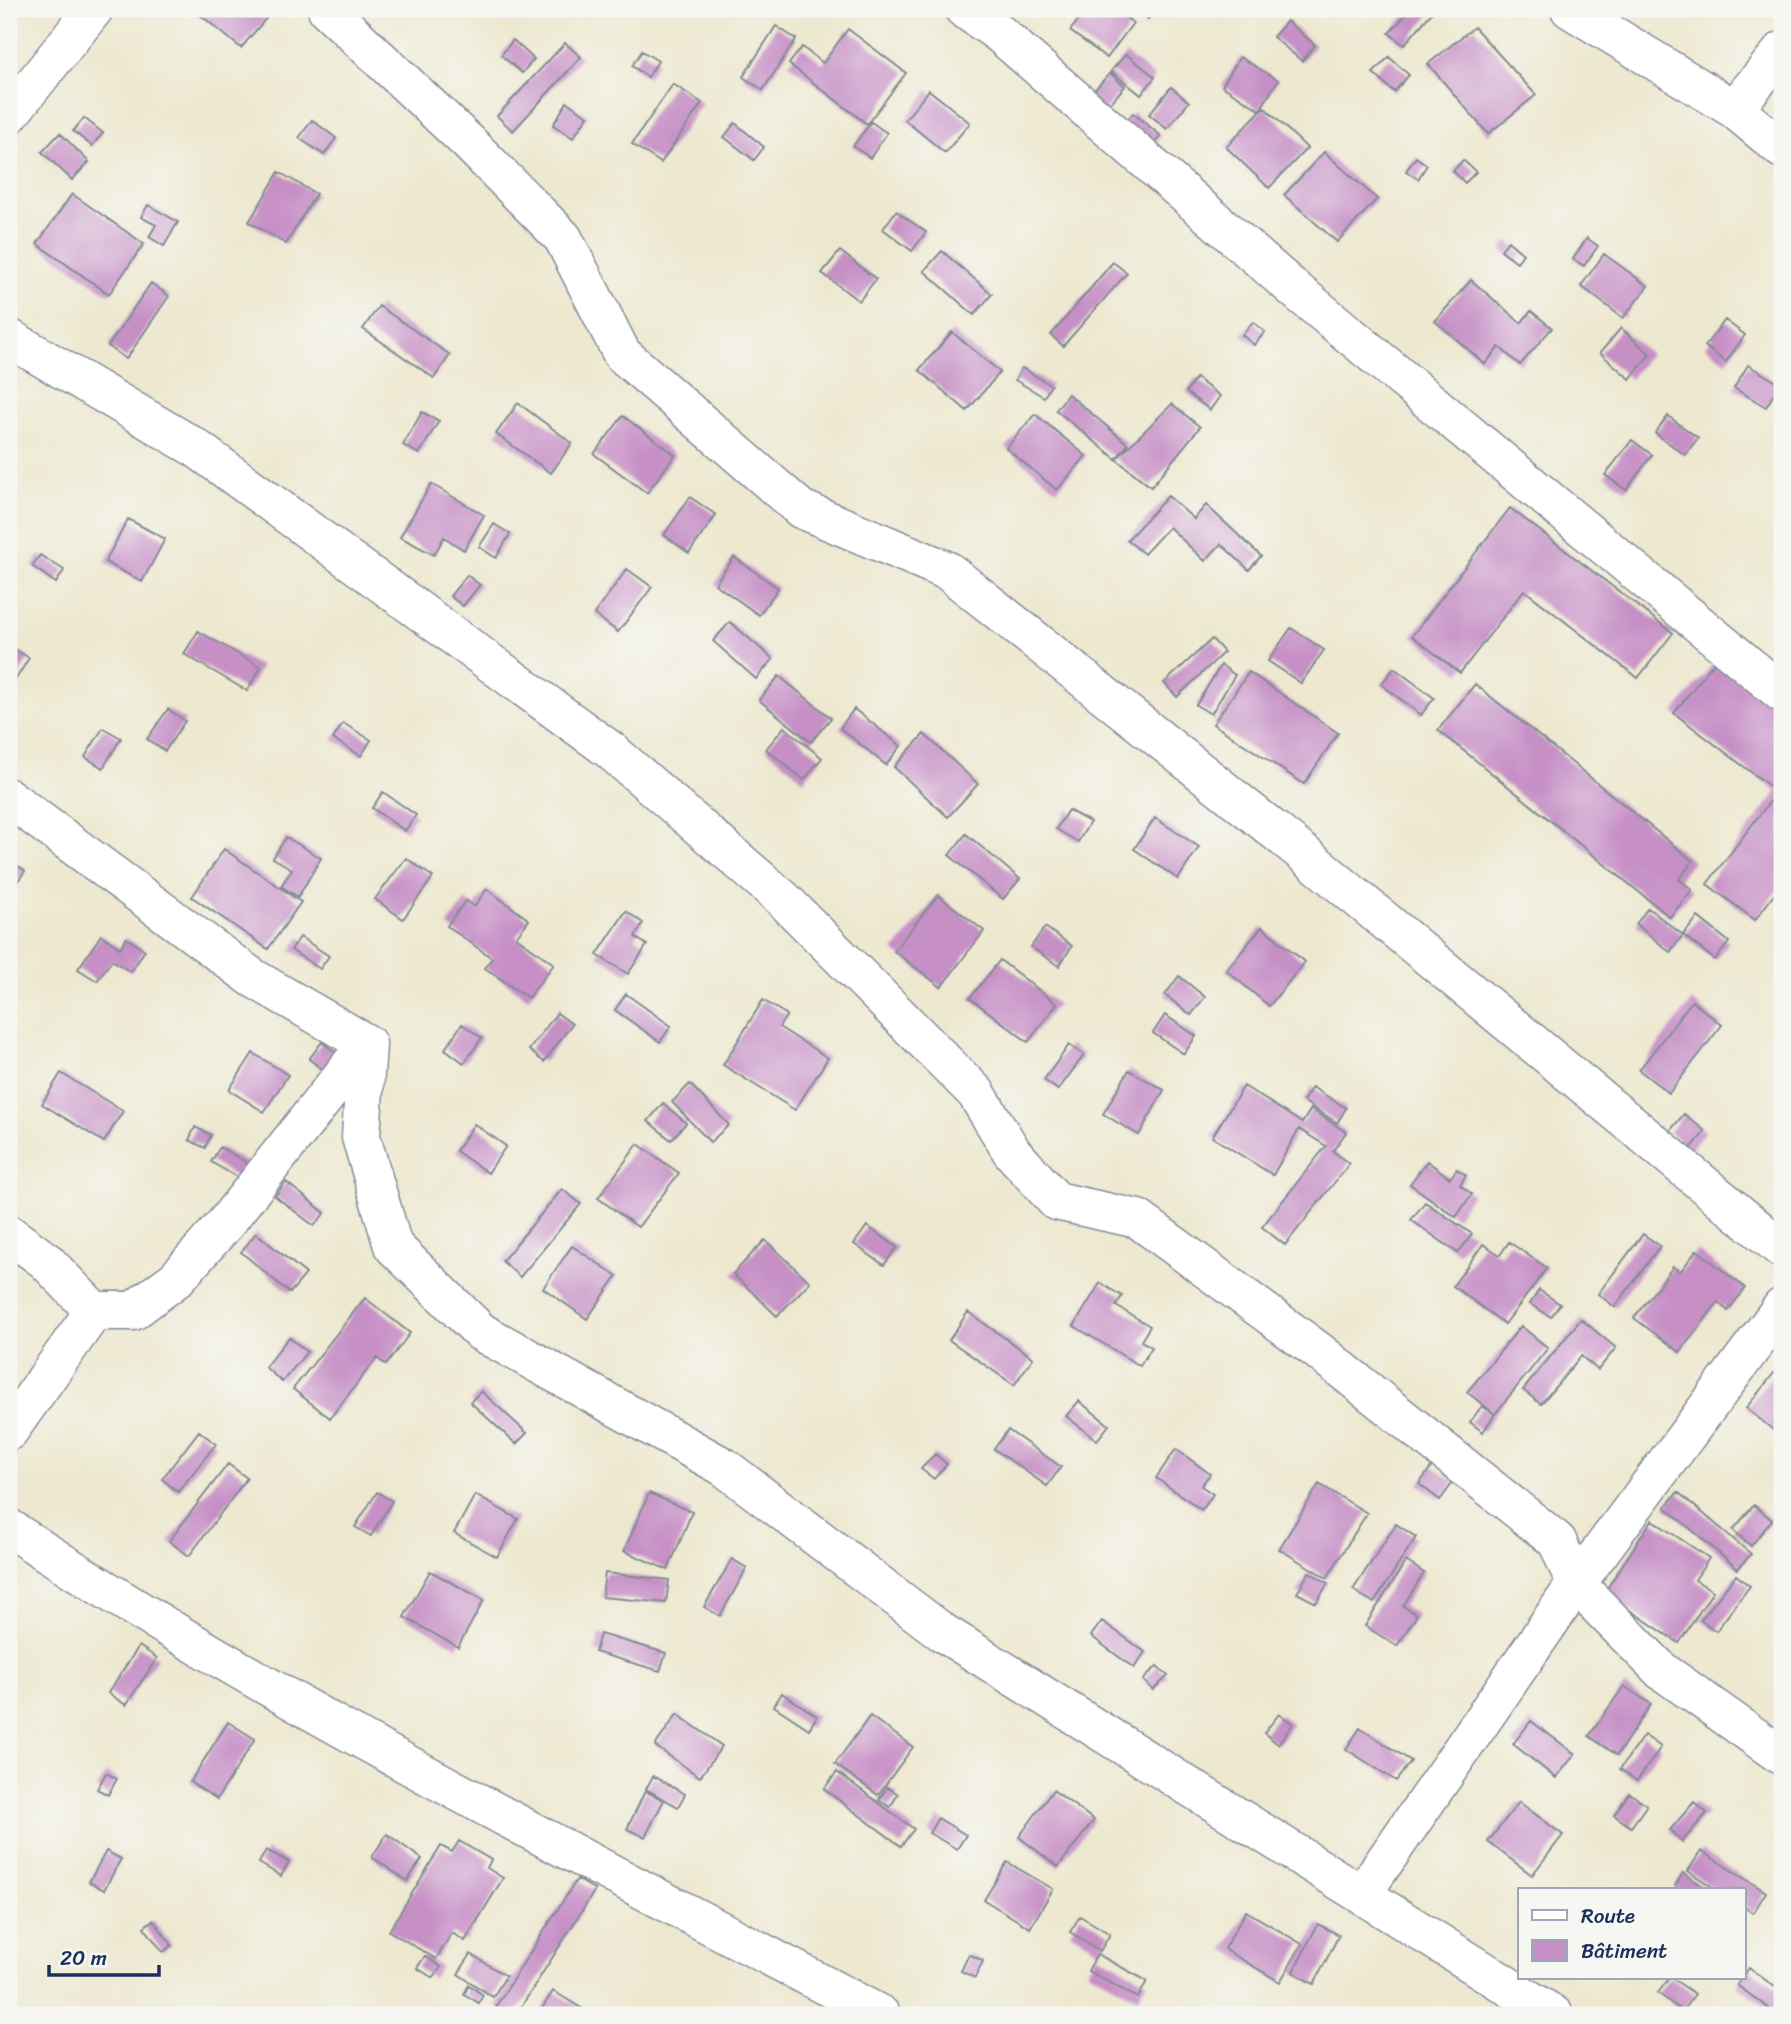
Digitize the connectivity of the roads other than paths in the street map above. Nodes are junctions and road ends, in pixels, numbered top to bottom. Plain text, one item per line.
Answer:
1 (94, 9) edge
2 (327, 9) edge
3 (964, 9) edge
4 (1570, 9) edge
5 (1782, 51) edge
6 (1734, 109) junction
7 (9, 115) edge
8 (1782, 149) edge
9 (9, 338) edge
10 (1782, 694) edge
11 (9, 798) edge
12 (367, 1044) junction
13 (9, 1234) edge
14 (1782, 1249) edge
15 (94, 1311) junction
16 (1780, 1314) edge
17 (9, 1431) edge
18 (9, 1528) edge
19 (1576, 1584) junction
20 (1782, 1756) edge
21 (1362, 1894) junction
22 (881, 2015) edge
23 (1554, 2015) edge

1 - 7 street
2 - 14 street
3 - 10 street
4 - 6 street
5 - 6 street
6 - 8 street
9 - 19 street
11 - 12 street
12 - 15 street
12 - 21 street
13 - 15 street
15 - 17 street
16 - 19 street
18 - 22 street
19 - 20 street
19 - 21 street
21 - 23 street

